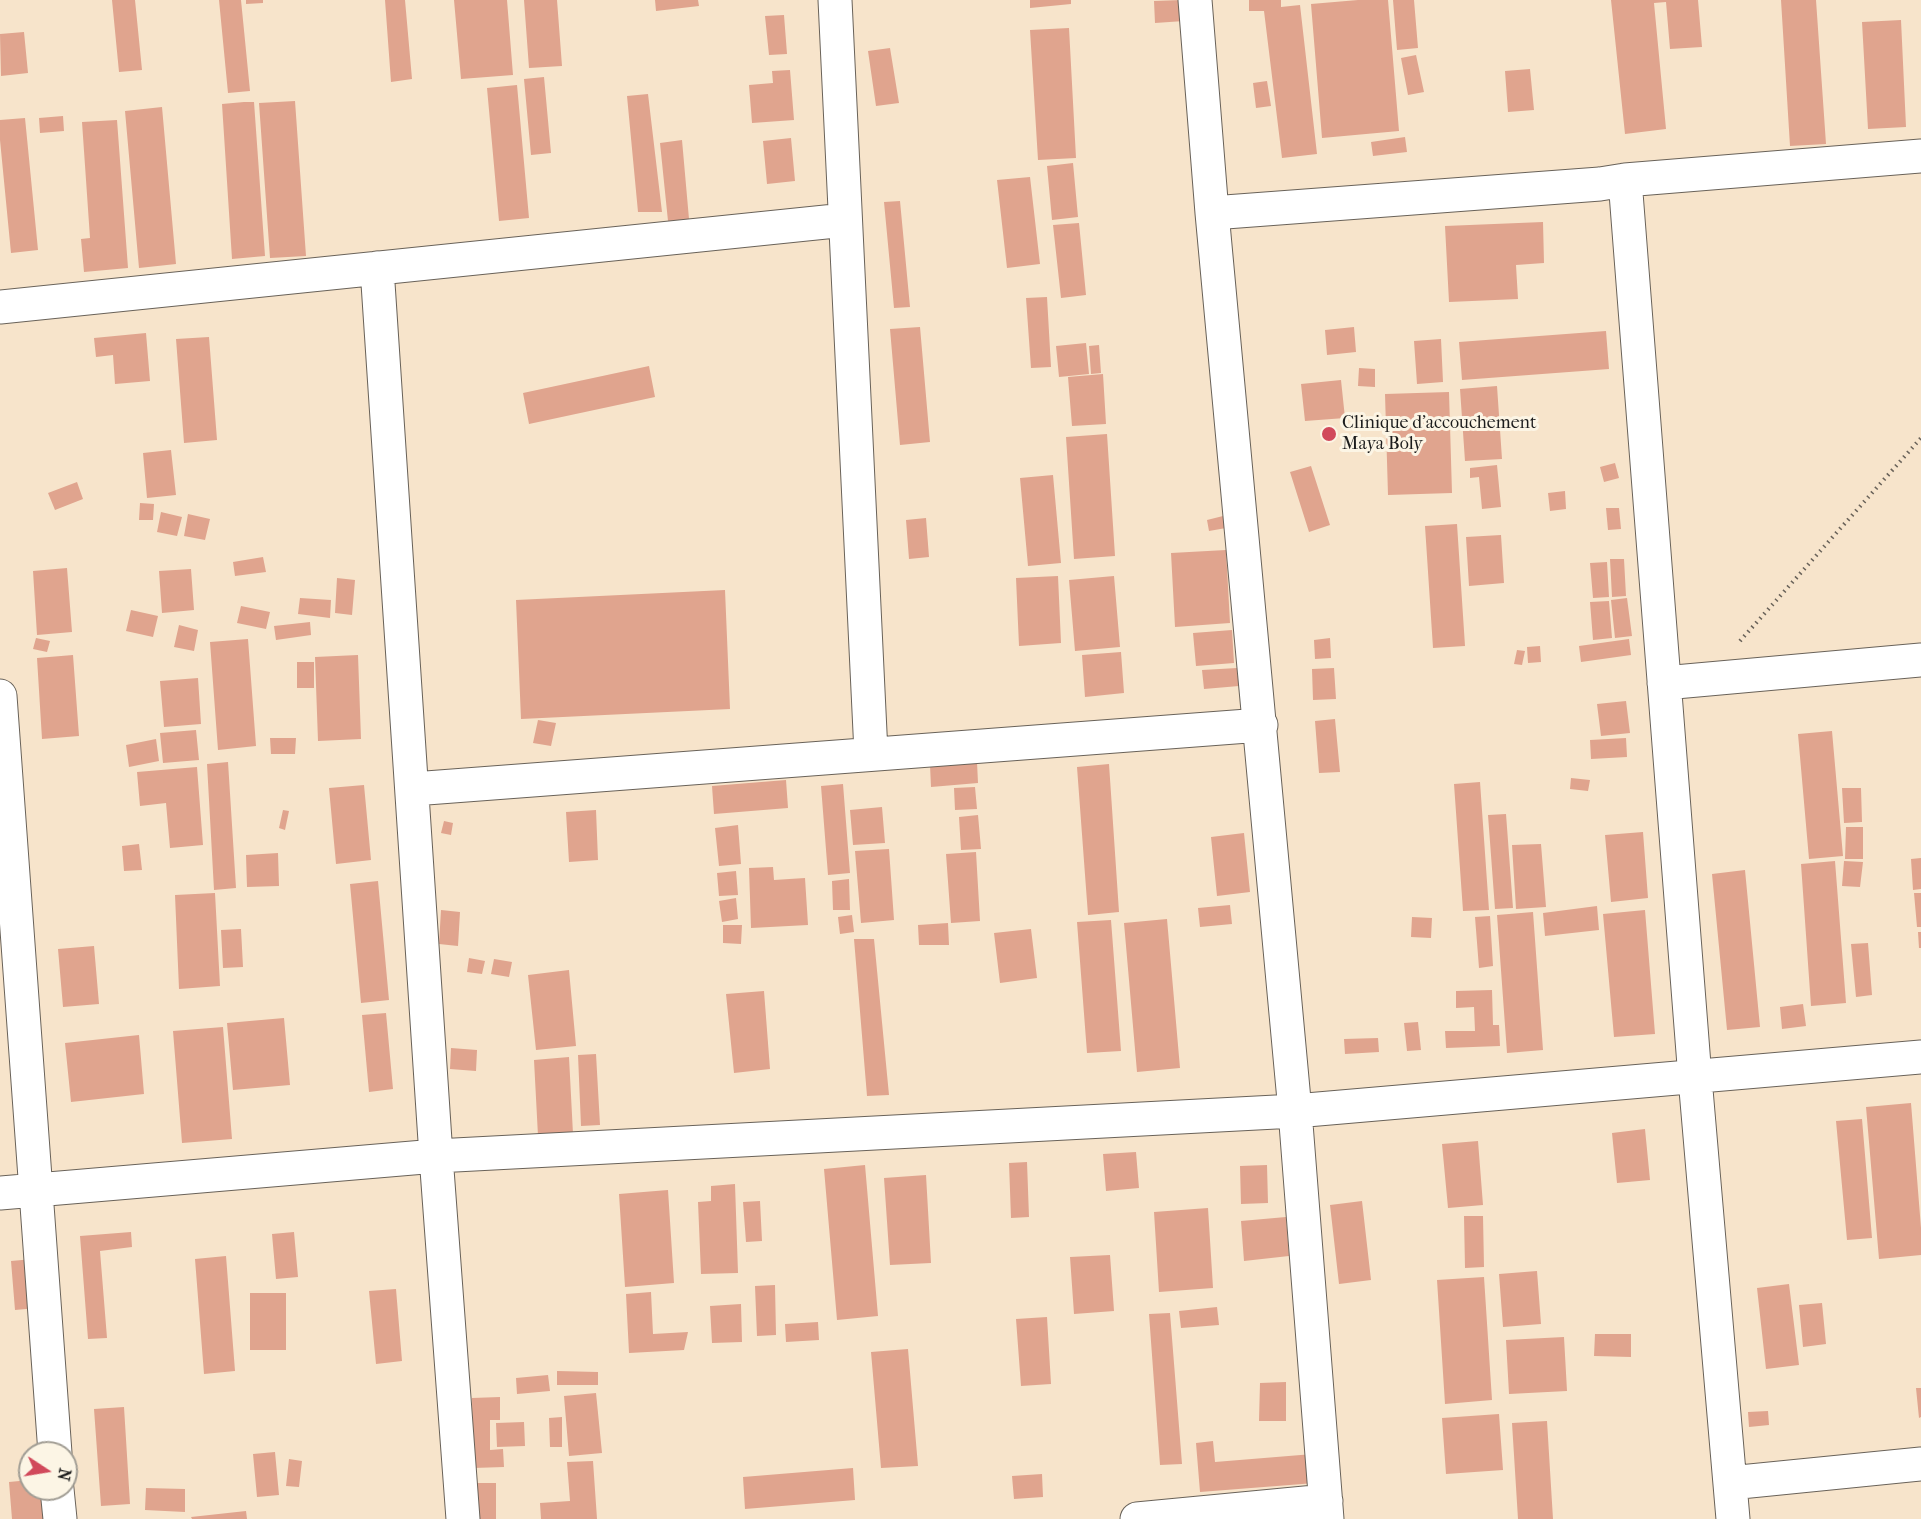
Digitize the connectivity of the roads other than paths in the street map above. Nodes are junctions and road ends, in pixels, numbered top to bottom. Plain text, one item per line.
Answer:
1 (835, 0) edge
2 (1195, 0) edge
3 (1921, 156) edge
4 (1626, 180) junction
5 (1212, 213) junction
6 (845, 220) junction
7 (377, 268) junction
8 (0, 307) edge
9 (1921, 660) edge
10 (1664, 683) junction
11 (0, 696) edge
12 (1261, 725) junction
13 (871, 753) junction
14 (412, 789) junction
15 (4, 813) edge
16 (1921, 1057) edge
17 (1695, 1078) junction
18 (1295, 1111) junction
19 (436, 1156) junction
20 (34, 1189) junction
21 (0, 1193) edge
22 (53, 1441) edge
23 (1921, 1464) edge
24 (1730, 1483) junction
25 (58, 1501) edge
26 (1327, 1510) edge
27 (60, 1519) edge
28 (463, 1519) edge
29 (1137, 1519) edge
30 (1733, 1519) edge

1 - 6 street
2 - 5 street
3 - 4 street
4 - 5 street
4 - 10 street
5 - 12 street
6 - 7 street
6 - 13 street
7 - 8 street
7 - 14 street
9 - 10 street
10 - 17 street
11 - 15 street
12 - 13 street
12 - 18 street
13 - 14 street
14 - 19 street
15 - 20 street
16 - 17 street
17 - 18 street
17 - 24 street
18 - 19 street
18 - 26 street
19 - 20 street
19 - 28 street
20 - 21 street
20 - 22 street
23 - 24 street
24 - 30 street
25 - 27 street
26 - 29 street

